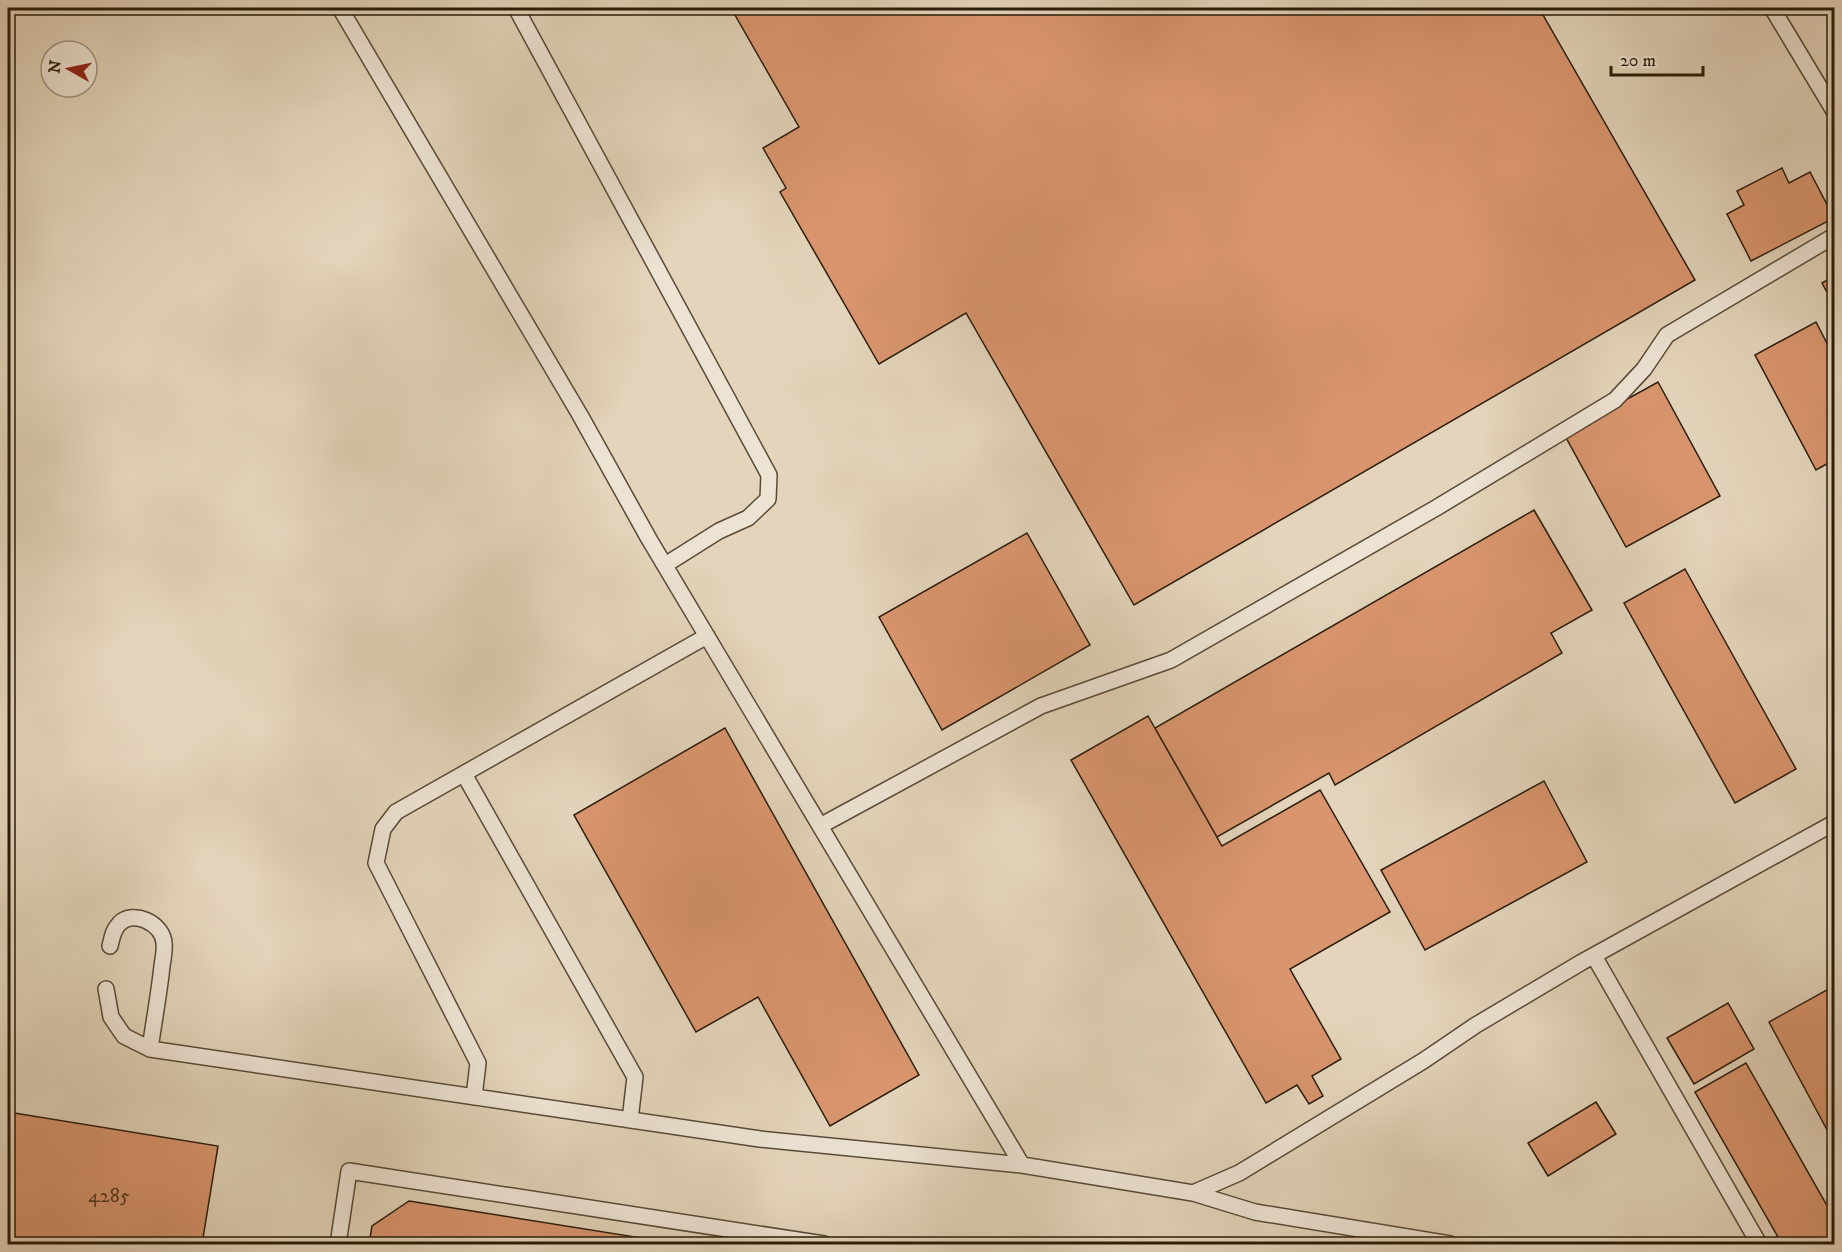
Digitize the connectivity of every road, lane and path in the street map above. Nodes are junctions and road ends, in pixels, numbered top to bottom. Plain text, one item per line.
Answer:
1 (340, 8) edge
2 (516, 8) edge
3 (1772, 8) edge
4 (1834, 111) edge
5 (1834, 236) edge
6 (665, 566) junction
7 (706, 636) junction
8 (464, 774) junction
9 (1834, 823) edge
10 (820, 826) junction
11 (110, 946) dead end
12 (1594, 956) junction
13 (106, 989) dead end
14 (150, 1049) junction
15 (474, 1097) junction
16 (630, 1120) junction
17 (1022, 1166) junction
18 (1193, 1192) junction
19 (338, 1245) edge
20 (824, 1245) edge
21 (1450, 1245) edge
22 (1759, 1245) edge

1 - 6 lane
2 - 6 lane
3 - 4 lane
5 - 10 lane
6 - 7 lane
7 - 8 lane
7 - 10 lane
8 - 15 lane
8 - 16 lane
9 - 12 lane
10 - 17 lane
11 - 14 lane
12 - 18 lane
12 - 22 lane
13 - 14 lane
14 - 15 lane
15 - 16 lane
16 - 17 lane
17 - 18 lane
18 - 21 lane
19 - 20 lane

